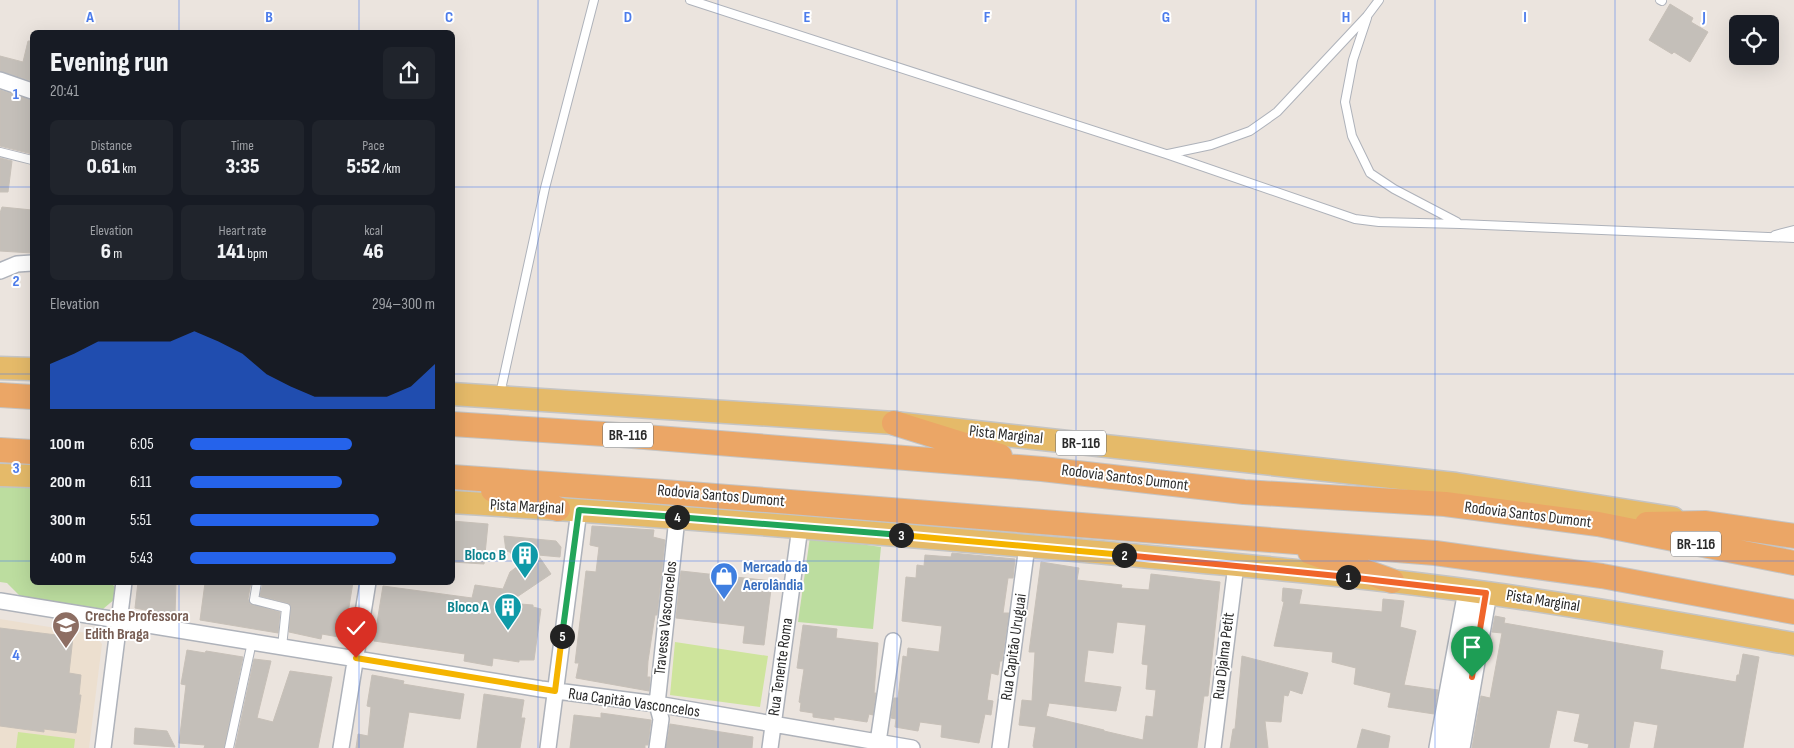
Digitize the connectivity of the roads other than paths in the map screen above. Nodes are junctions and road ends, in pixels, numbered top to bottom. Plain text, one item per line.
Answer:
1 (594, 0) edge
2 (690, 0) edge
3 (1379, 0) edge
4 (1367, 16) junction
5 (0, 80) edge
6 (30, 90) edge
7 (0, 152) edge
8 (1166, 154) junction
9 (30, 160) edge
10 (1460, 224) junction
11 (1794, 230) edge
12 (1768, 236) junction
13 (1794, 238) edge
14 (30, 263) edge
15 (0, 271) edge
16 (0, 368) edge
17 (30, 369) edge
18 (455, 394) edge
19 (0, 395) edge
20 (30, 397) edge
21 (499, 397) junction
22 (894, 423) junction
23 (455, 424) edge
24 (0, 450) edge
25 (30, 452) edge
26 (1042, 469) junction
27 (0, 475) edge
28 (30, 476) edge
29 (455, 478) edge
30 (455, 479) edge
31 (455, 502) edge
32 (569, 510) junction
33 (677, 518) junction
34 (1706, 523) junction
35 (1598, 524) junction
36 (800, 527) junction
37 (1794, 536) edge
38 (1282, 542) junction
39 (1027, 546) junction
40 (1794, 563) edge
41 (1236, 565) junction
42 (1392, 582) junction
43 (124, 585) edge
44 (256, 585) edge
45 (368, 585) edge
46 (1478, 592) junction
47 (0, 601) edge
48 (1794, 612) edge
49 (120, 620) junction
50 (252, 642) junction
51 (893, 642) dead end
52 (1794, 644) edge
53 (282, 647) junction
54 (356, 658) junction
55 (555, 691) junction
56 (657, 704) junction
57 (773, 725) junction
58 (878, 742) junction
59 (103, 748) edge
60 (229, 748) edge
61 (341, 748) edge
62 (548, 748) edge
63 (657, 748) edge
64 (770, 748) edge
65 (906, 748) edge
66 (1000, 748) edge
67 (1213, 748) edge
68 (1440, 748) edge
69 (1459, 748) edge

1 - 21 lane
2 - 8 lane
3 - 4 lane
4 - 8 lane
4 - 10 lane
5 - 6 street
7 - 9 lane
8 - 10 lane
10 - 12 lane
11 - 12 lane
12 - 13 lane
14 - 15 street
16 - 17 main road
18 - 21 main road, Pista Marginal / BR-116
19 - 20 highway
21 - 22 main road, Pista Marginal / BR-116
22 - 26 highway
22 - 34 main road, Pista Marginal / BR-116
23 - 26 highway, Rodovia Santos Dumont / BR-116
24 - 25 highway
26 - 35 highway, Rodovia Santos Dumont / BR-116
27 - 28 main road
29 - 38 highway, Rodovia Santos Dumont
30 - 32 highway
31 - 32 main road, Pista Marginal
32 - 33 main road, Pista Marginal
32 - 55 street
33 - 36 main road, Pista Marginal
33 - 56 street, Travessa Vasconcelos
34 - 35 highway
34 - 37 highway
35 - 40 highway, Rodovia Santos Dumont / BR-116
36 - 39 main road, Pista Marginal
36 - 57 street, Rua Tenente Roma
38 - 42 highway
38 - 48 highway, Rodovia Santos Dumont
39 - 41 main road, Pista Marginal
39 - 66 street, Rua Capitão Uruguai
41 - 42 main road, Pista Marginal
41 - 67 street, Rua Djalma Petit
42 - 46 main road, Pista Marginal
43 - 49 street
44 - 53 lane
45 - 54 street
46 - 52 main road, Pista Marginal
46 - 68 main road
46 - 69 main road
47 - 49 street, Rua Capitão Vasconcelos
49 - 50 street, Rua Capitão Vasconcelos
49 - 59 street
50 - 53 street, Rua Capitão Vasconcelos
50 - 60 lane
51 - 58 street
53 - 54 street, Rua Capitão Vasconcelos
54 - 55 street, Rua Capitão Vasconcelos
54 - 61 street
55 - 56 street, Rua Capitão Vasconcelos
55 - 62 street
56 - 57 street, Rua Capitão Vasconcelos
56 - 63 street, Travessa Vasconcelos
57 - 58 street, Rua Capitão Vasconcelos
57 - 64 street, Rua Tenente Roma
58 - 65 street, Rua Capitão Vasconcelos

